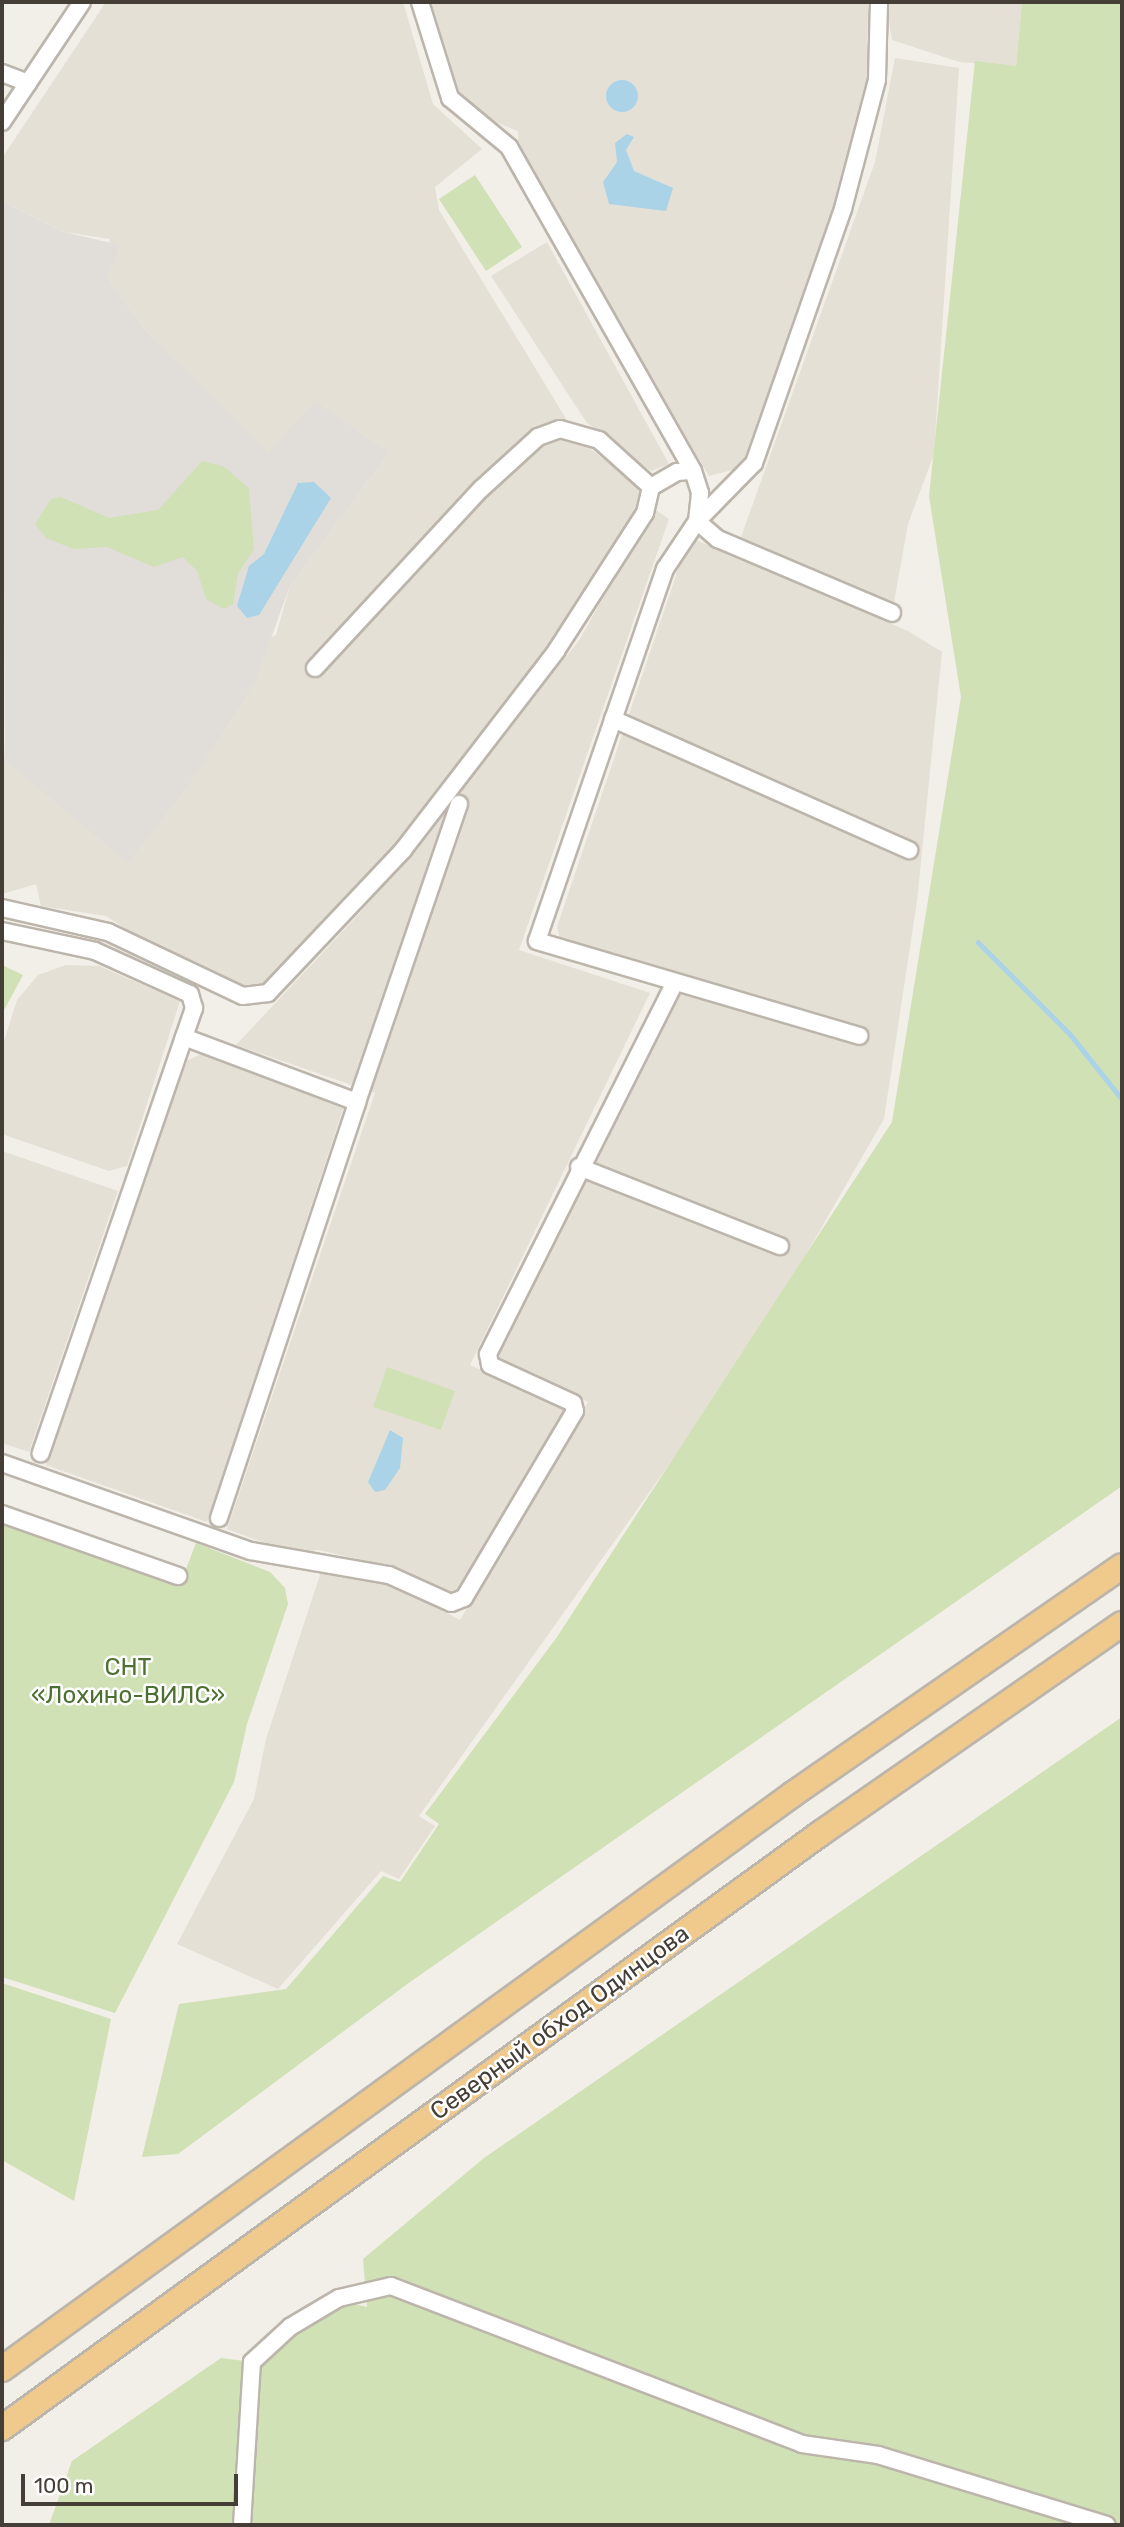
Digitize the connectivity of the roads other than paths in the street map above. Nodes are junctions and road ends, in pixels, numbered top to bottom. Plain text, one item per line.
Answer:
1 (82, 2) edge
2 (420, 2) edge
3 (878, 2) edge
4 (2, 73) edge
5 (28, 83) junction
6 (2, 122) edge
7 (694, 471) junction
8 (651, 487) junction
9 (697, 522) junction
10 (892, 613) dead end
11 (315, 668) dead end
12 (613, 719) junction
13 (459, 804) dead end
14 (909, 850) dead end
15 (2, 908) edge
16 (2, 931) edge
17 (673, 986) junction
18 (859, 1036) dead end
19 (184, 1037) junction
20 (358, 1102) junction
21 (579, 1167) junction
22 (780, 1247) dead end
23 (41, 1453) dead end
24 (2, 1463) edge
25 (2, 1514) edge
26 (219, 1518) dead end
27 (1122, 1566) edge
28 (178, 1576) dead end
29 (1122, 1624) edge
30 (2, 2368) edge
31 (2, 2428) edge
32 (242, 2525) edge
33 (1107, 2525) edge

1 - 5 street
2 - 7 street
3 - 9 street
4 - 5 street
5 - 6 street
7 - 8 street
7 - 9 street
8 - 11 street
8 - 15 street
9 - 10 street
9 - 12 street
12 - 14 street
12 - 17 street
13 - 20 street
16 - 19 street
17 - 18 street
17 - 21 street
19 - 20 street
19 - 23 street
20 - 26 street
21 - 22 street
21 - 24 street
25 - 28 street
27 - 30 highway, Северный обход Одинцова
29 - 31 highway, Северный обход Одинцова
32 - 33 street

